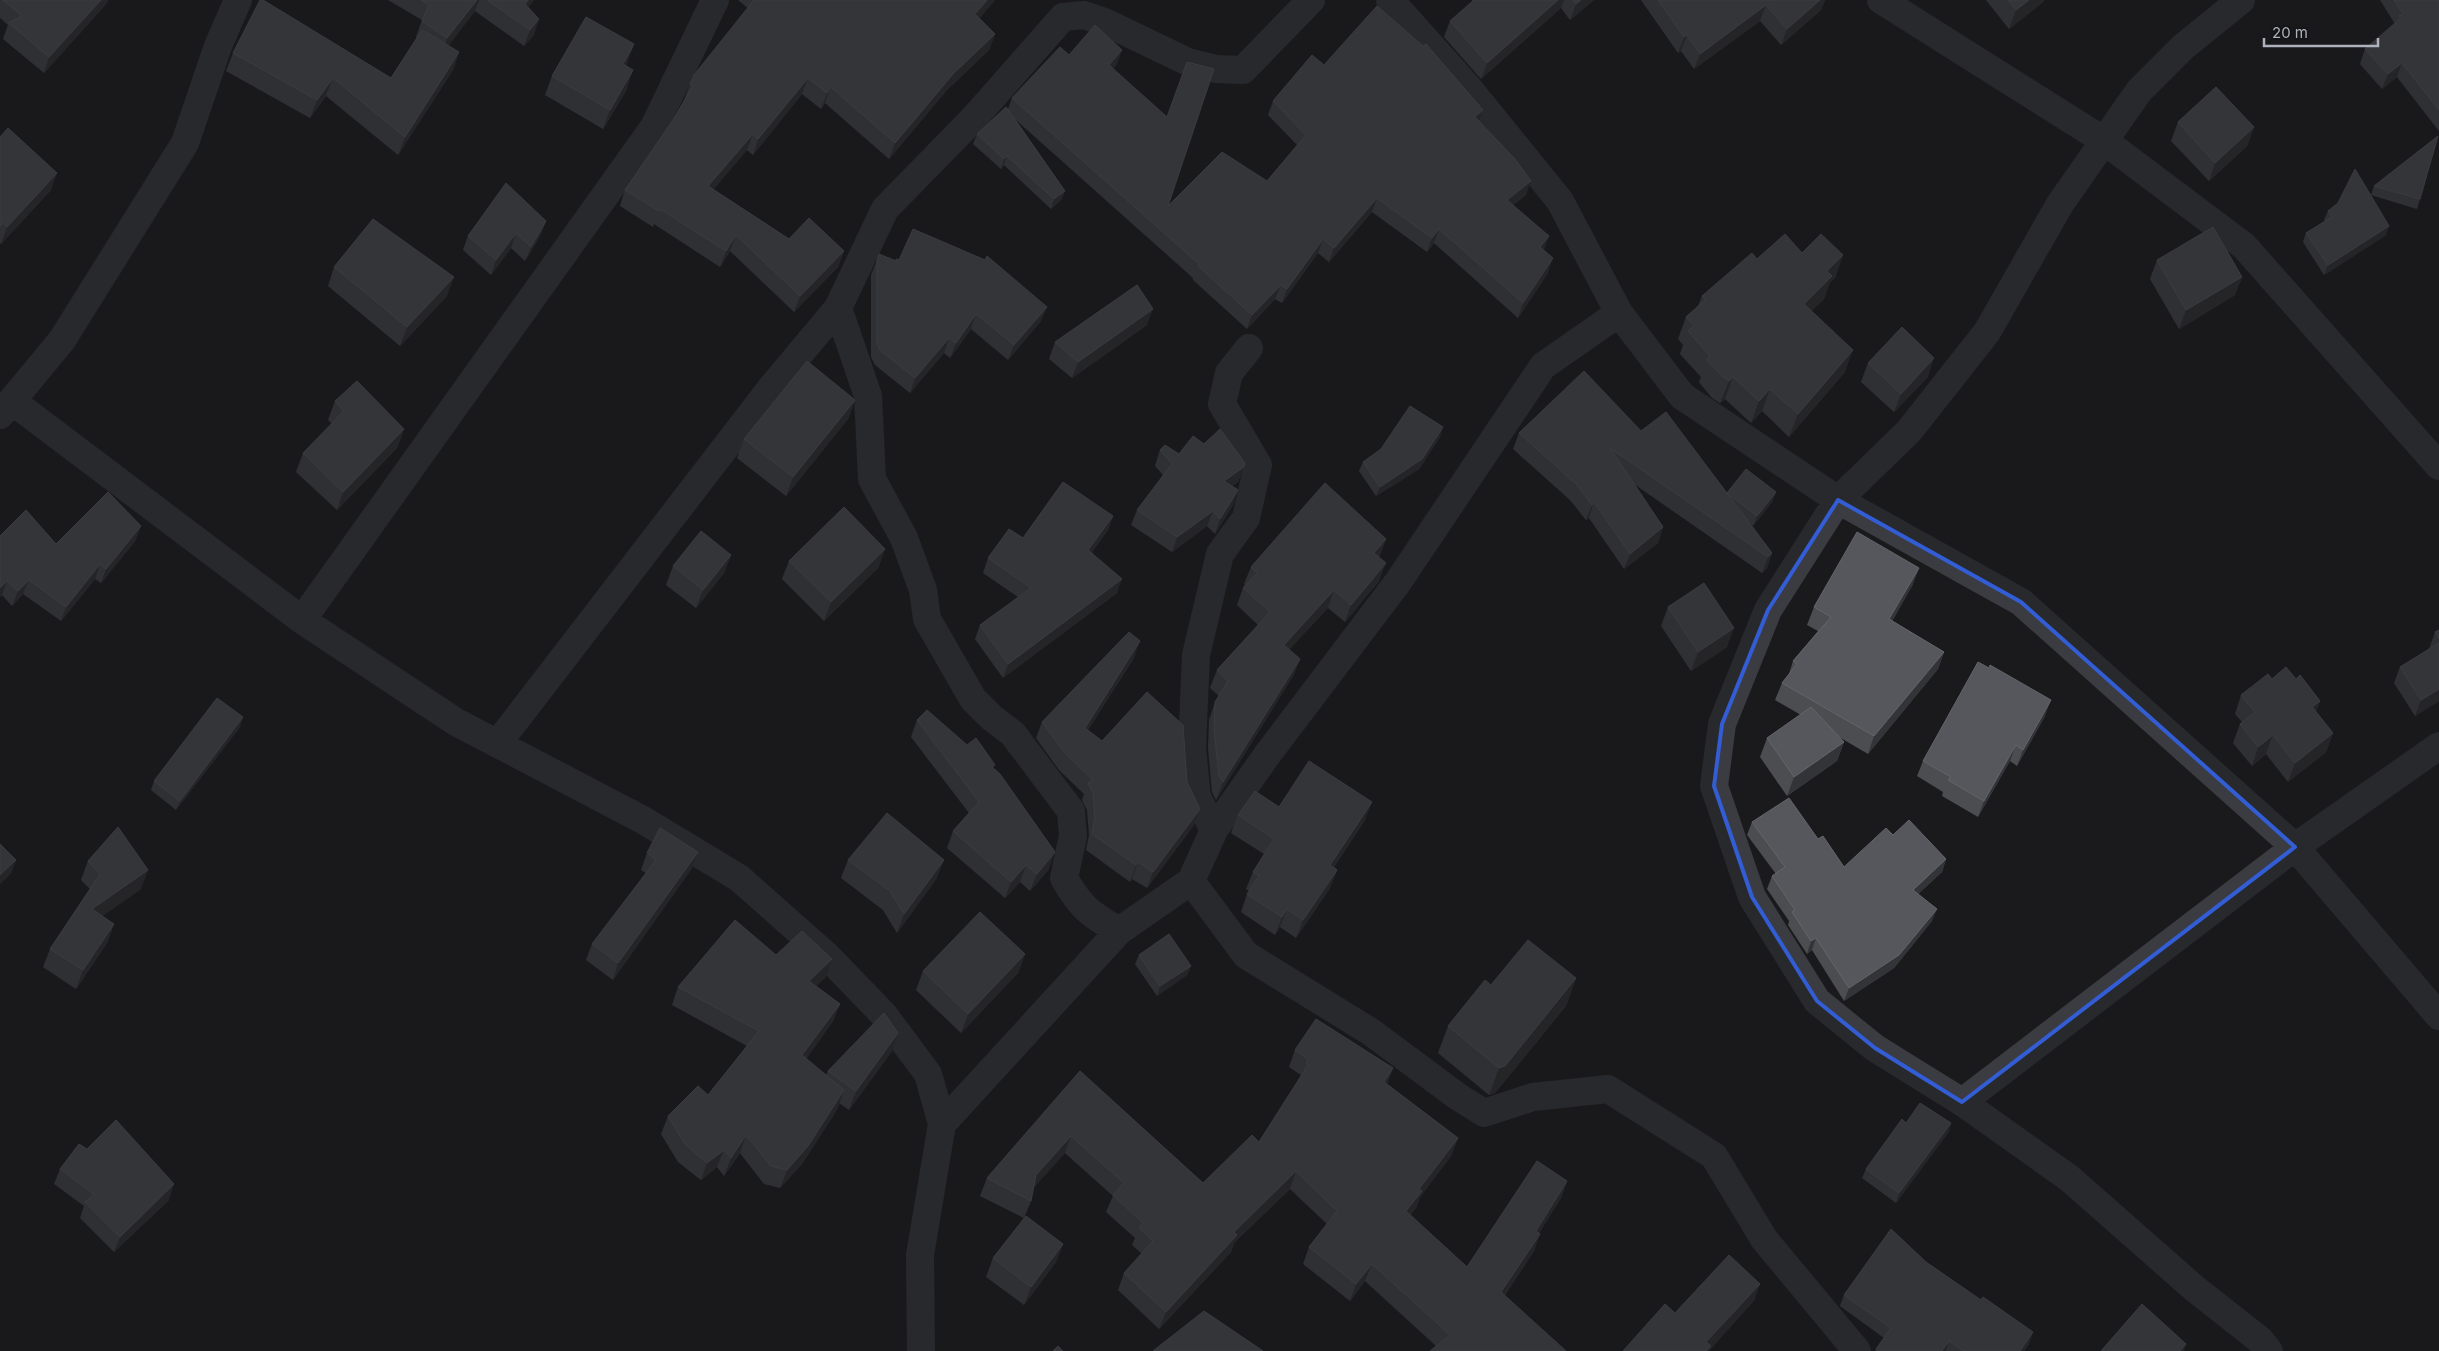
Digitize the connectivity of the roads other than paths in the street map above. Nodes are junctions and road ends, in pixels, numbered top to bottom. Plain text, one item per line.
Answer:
1 (238, 0) edge
2 (715, 0) edge
3 (1312, 0) edge
4 (1390, 0) edge
5 (1880, 0) edge
6 (2241, 0) edge
7 (2103, 140) junction
8 (838, 308) junction
9 (1619, 314) junction
10 (1250, 348) dead end
11 (6, 408) edge
12 (2439, 466) edge
13 (1838, 500) junction
14 (302, 620) junction
15 (498, 743) junction
16 (2439, 746) edge
17 (1214, 830) junction
18 (2295, 847) junction
19 (1191, 881) junction
20 (1119, 931) junction
21 (2439, 1016) edge
22 (1962, 1102) junction
23 (942, 1124) junction
24 (921, 1351) edge
25 (1857, 1351) edge
26 (2269, 1351) edge

1 - 11 street
2 - 14 street
3 - 8 street
4 - 9 street
5 - 7 street
6 - 7 street
7 - 12 street
7 - 13 street
8 - 15 street
8 - 20 street
9 - 13 street
9 - 17 street
10 - 17 street
11 - 14 street
13 - 18 street
13 - 22 street
14 - 15 street
15 - 23 street
16 - 18 street
17 - 19 street
18 - 21 street
18 - 22 street
19 - 20 street
19 - 25 street
20 - 23 street
22 - 26 street
23 - 24 street

